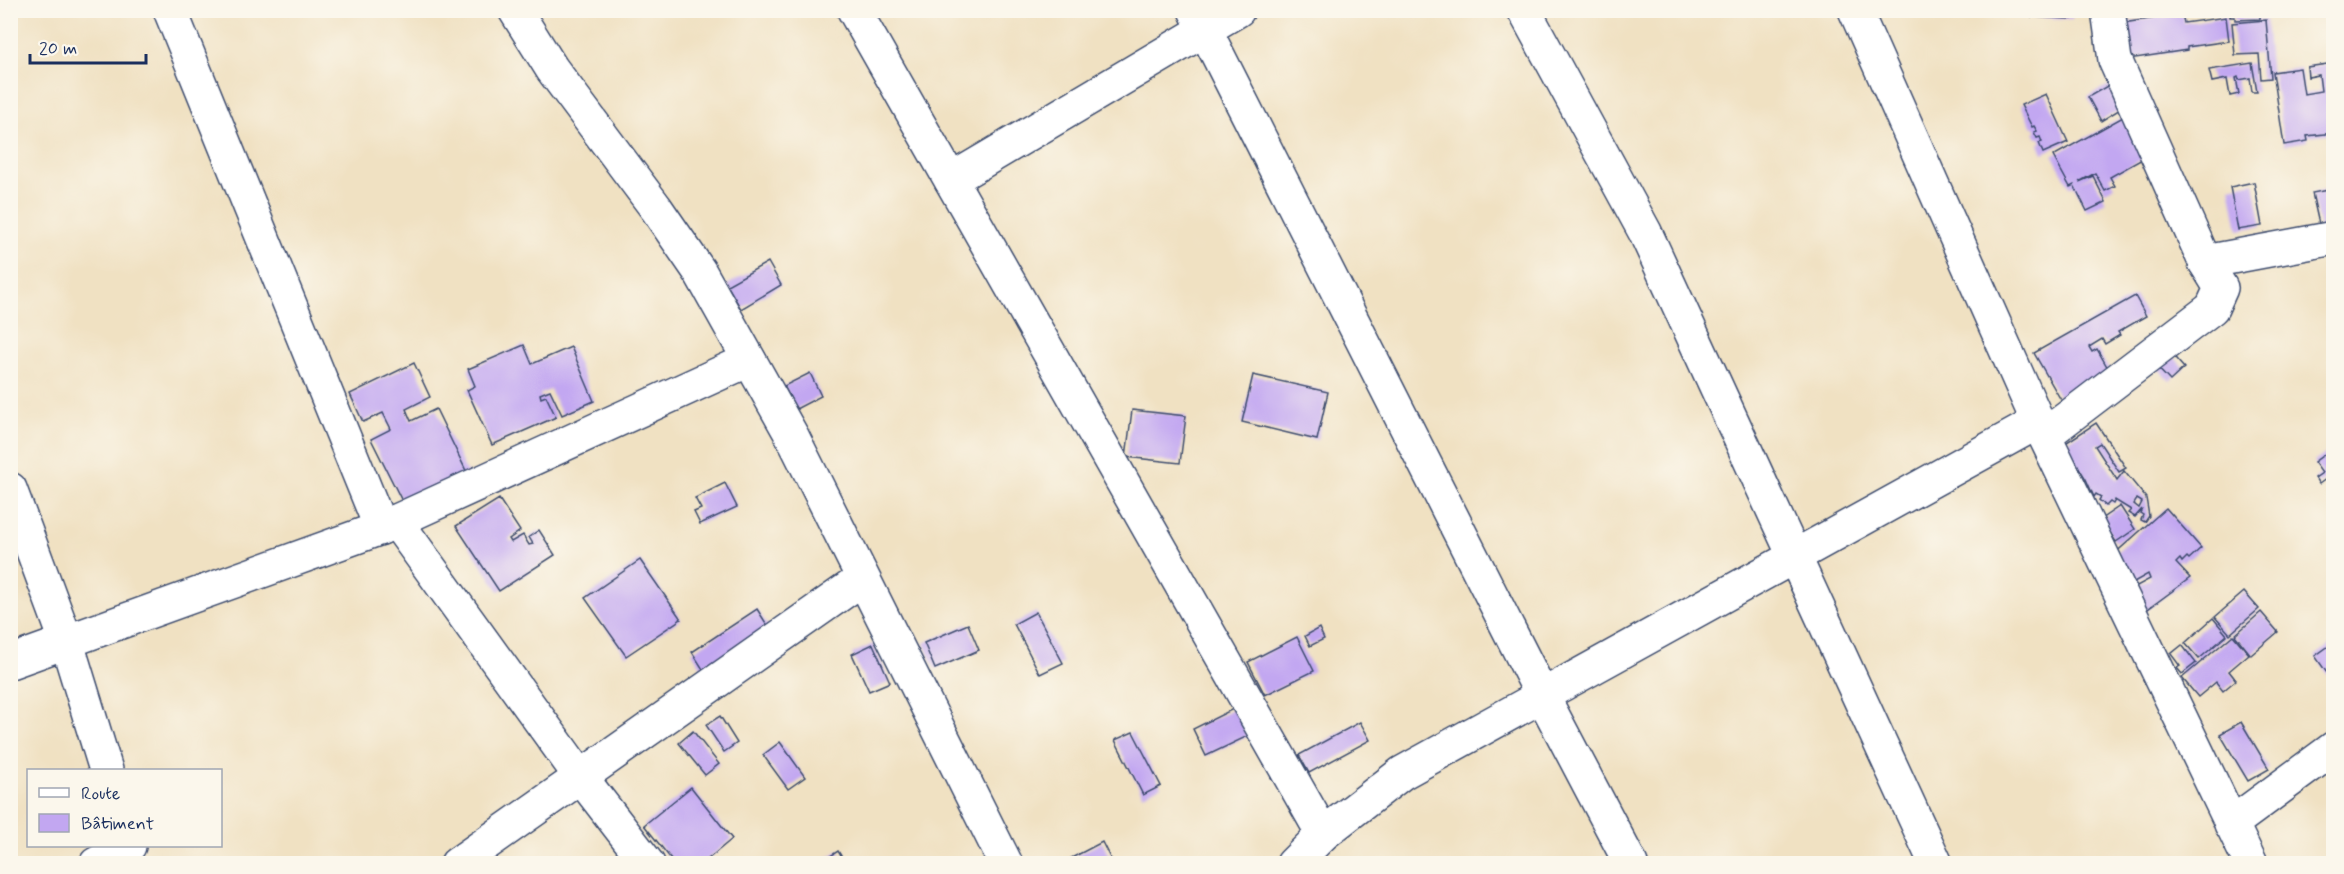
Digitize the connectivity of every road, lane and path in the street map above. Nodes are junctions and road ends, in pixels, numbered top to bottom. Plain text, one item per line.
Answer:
1 (170, 10) edge
2 (515, 10) edge
3 (854, 10) edge
4 (1238, 10) edge
5 (1524, 10) edge
6 (1855, 10) edge
7 (2108, 10) edge
8 (1200, 20) edge
9 (951, 180) junction
10 (2334, 238) edge
11 (2205, 262) junction
12 (749, 360) junction
13 (2042, 429) junction
14 (10, 489) edge
15 (389, 524) junction
16 (1795, 556) junction
17 (862, 579) junction
18 (67, 643) junction
19 (10, 662) edge
20 (1542, 694) junction
21 (2334, 748) edge
22 (105, 769) edge
23 (580, 776) junction
24 (2231, 824) junction
25 (1323, 834) junction
26 (131, 852) edge
27 (96, 864) edge
28 (457, 864) edge
29 (648, 864) edge
30 (1006, 864) edge
31 (1293, 864) edge
32 (1631, 864) edge
33 (1936, 864) edge
34 (2251, 864) edge

1 - 15 street
2 - 12 street
3 - 9 street
4 - 8 street
5 - 16 street
6 - 13 street
7 - 11 street
8 - 9 street
8 - 20 street
9 - 25 street
10 - 11 street
11 - 13 street
12 - 15 street
12 - 17 street
13 - 16 street
13 - 24 street
14 - 18 street
15 - 18 street
15 - 23 street
16 - 20 street
16 - 33 street
17 - 23 street
17 - 30 street
18 - 19 street
18 - 22 street
20 - 25 street
20 - 32 street
21 - 24 street
23 - 28 street
23 - 29 street
24 - 34 street
25 - 31 street
26 - 27 street

